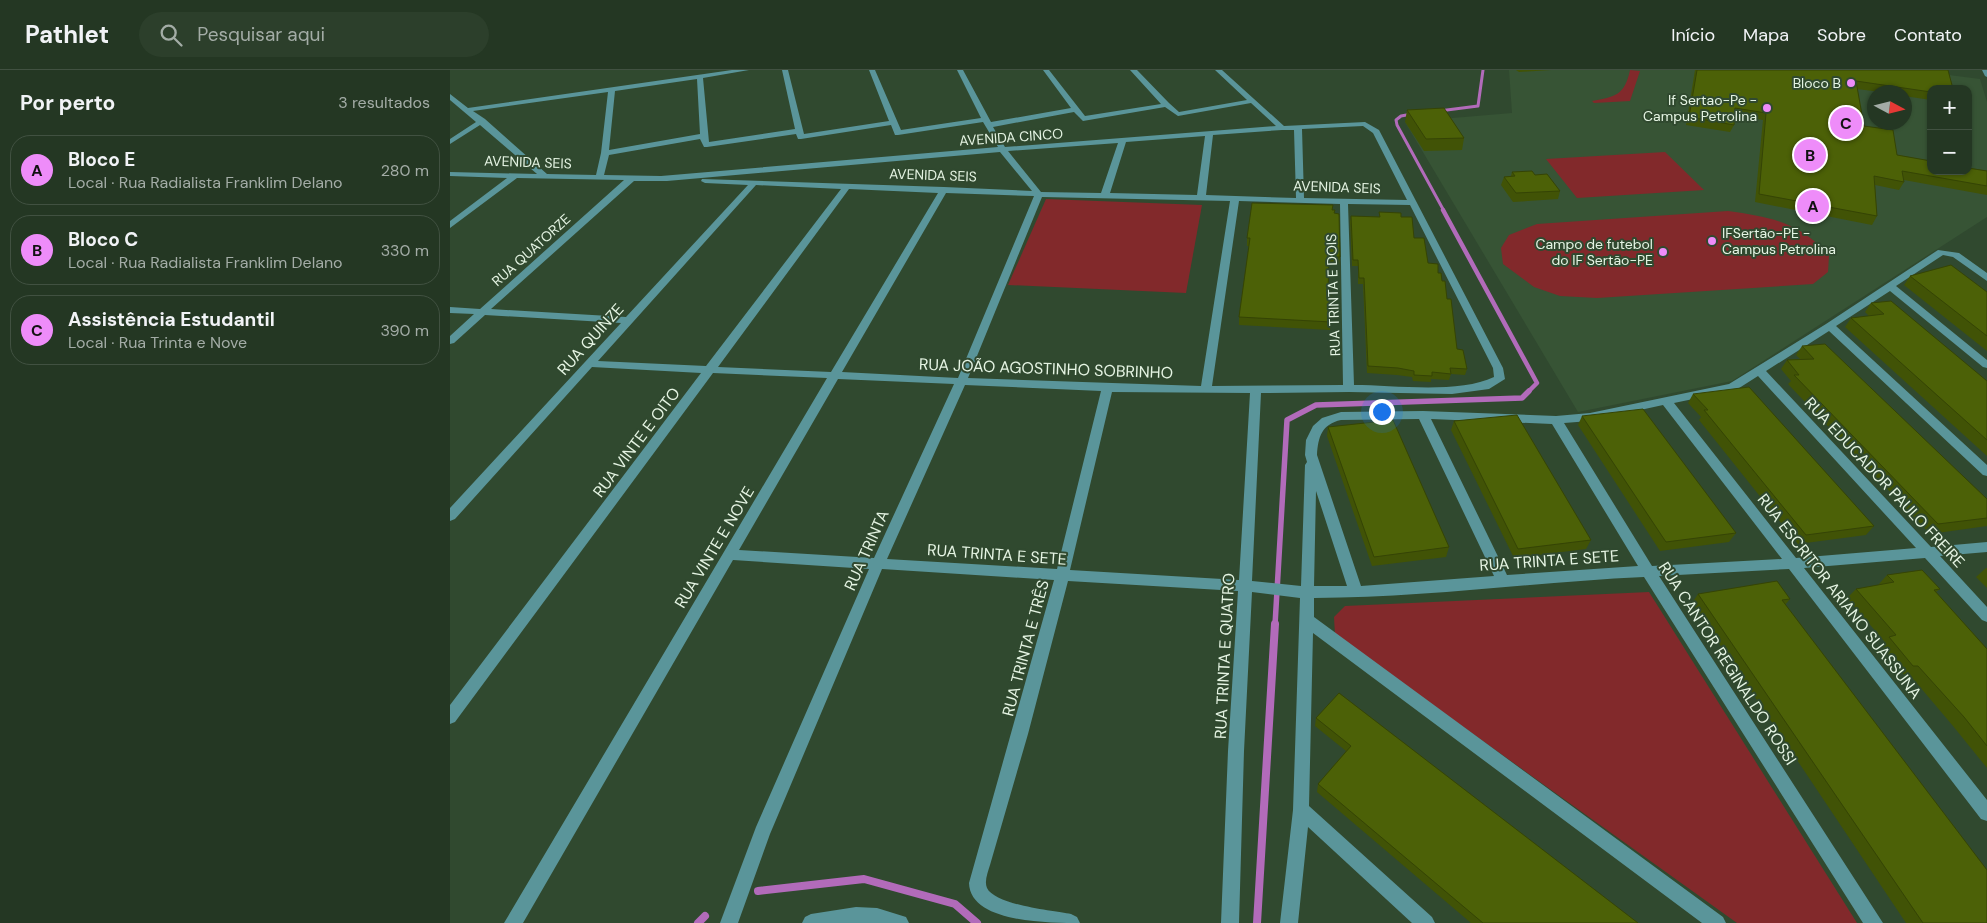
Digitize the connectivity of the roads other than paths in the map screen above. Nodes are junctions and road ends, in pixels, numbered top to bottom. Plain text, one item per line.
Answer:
1 (746, 70) edge
2 (785, 70) edge
3 (872, 70) edge
4 (960, 70) edge
5 (1046, 70) edge
6 (1133, 70) edge
7 (1218, 70) edge
8 (1985, 70) edge
9 (1987, 75) edge
10 (700, 77) junction
11 (612, 90) junction
12 (450, 96) edge
13 (1252, 102) junction
14 (1166, 105) junction
15 (468, 110) junction
16 (1075, 110) junction
17 (482, 121) junction
18 (987, 122) junction
19 (892, 123) junction
20 (1298, 127) junction
21 (1282, 128) junction
22 (800, 134) junction
23 (1209, 134) junction
24 (703, 136) junction
25 (1122, 141) junction
26 (450, 142) edge
27 (1003, 149) junction
28 (605, 153) junction
29 (450, 174) edge
30 (514, 176) junction
31 (546, 176) junction
32 (599, 178) junction
33 (631, 179) junction
34 (660, 179) junction
35 (754, 183) junction
36 (848, 186) junction
37 (944, 189) junction
38 (1039, 194) junction
39 (1105, 195) junction
40 (1201, 198) junction
41 (1235, 198) junction
42 (1300, 200) junction
43 (1344, 202) junction
44 (1414, 203) junction
45 (450, 225) edge
46 (1987, 278) edge
47 (1891, 287) junction
48 (450, 310) edge
49 (483, 312) junction
50 (629, 320) junction
51 (1830, 326) junction
52 (450, 341) edge
53 (589, 364) junction
54 (1987, 365) edge
55 (1759, 370) junction
56 (711, 371) junction
57 (836, 375) junction
58 (962, 380) junction
59 (1107, 388) junction
60 (1349, 388) junction
61 (1206, 390) junction
62 (1256, 390) junction
63 (1666, 401) junction
64 (1423, 415) junction
65 (1556, 420) junction
66 (1311, 455) junction
67 (1987, 472) edge
68 (450, 516) edge
69 (1987, 547) edge
70 (1929, 553) junction
71 (730, 556) junction
72 (878, 564) junction
73 (1793, 564) junction
74 (1648, 571) junction
75 (1062, 576) junction
76 (1503, 580) junction
77 (1246, 586) junction
78 (1302, 592) junction
79 (1356, 592) junction
80 (1987, 616) edge
81 (1308, 621) junction
82 (450, 717) edge
83 (1301, 810) junction
84 (1987, 813) edge
85 (514, 923) edge
86 (729, 923) edge
87 (811, 923) edge
88 (900, 923) edge
89 (1071, 923) edge
90 (1230, 923) edge
91 (1289, 923) edge
92 (1426, 923) edge
93 (1717, 923) edge
94 (1874, 923) edge

1 - 10 street
2 - 22 street
3 - 19 street
4 - 18 street
5 - 16 street
6 - 14 street
7 - 13 street
8 - 9 street
10 - 11 street
10 - 24 street
11 - 15 street
11 - 28 street
12 - 15 street
13 - 14 street
13 - 21 street
14 - 16 street
15 - 17 street
16 - 18 street
17 - 26 street
17 - 31 street
18 - 19 street
18 - 27 street
19 - 22 street
20 - 21 street, AVENIDA CINCO
20 - 42 street
20 - 44 street, AVENIDA CINCO
21 - 23 street, AVENIDA CINCO
22 - 24 street
23 - 25 street, AVENIDA CINCO
23 - 40 street
24 - 28 street
25 - 27 street, AVENIDA CINCO
25 - 39 street
27 - 34 street, AVENIDA CINCO
27 - 38 street
28 - 32 street
29 - 30 street, AVENIDA SEIS
30 - 31 street, AVENIDA SEIS
30 - 45 street
31 - 32 street, AVENIDA SEIS
32 - 33 street, AVENIDA SEIS
33 - 34 street, AVENIDA SEIS
33 - 49 street, RUA QUATORZE
34 - 35 street, AVENIDA SEIS
35 - 36 street, AVENIDA SEIS
35 - 50 street, RUA QUINZE
36 - 37 street, AVENIDA SEIS
36 - 56 street, RUA VINTE E OITO
37 - 38 street, AVENIDA SEIS
37 - 57 street, RUA VINTE E NOVE
38 - 39 street, AVENIDA SEIS
38 - 58 street, RUA TRINTA
39 - 40 street, AVENIDA SEIS
40 - 41 street, AVENIDA SEIS
41 - 42 street, AVENIDA SEIS
41 - 61 street
42 - 43 street, AVENIDA SEIS
43 - 44 street, AVENIDA SEIS
43 - 60 street, RUA TRINTA E DOIS
44 - 60 street, RUA JOÃO AGOSTINHO SOBRINHO
46 - 47 street
47 - 51 street
47 - 54 street
48 - 49 street
49 - 50 street
49 - 52 street, RUA QUATORZE
50 - 53 street, RUA QUINZE
51 - 55 street
51 - 67 street
53 - 56 street, RUA JOÃO AGOSTINHO SOBRINHO
53 - 68 street, RUA QUINZE
55 - 63 street
55 - 70 street, RUA EDUCADOR PAULO FREIRE
56 - 57 street, RUA JOÃO AGOSTINHO SOBRINHO
56 - 82 street, RUA VINTE E OITO
57 - 58 street, RUA JOÃO AGOSTINHO SOBRINHO
57 - 71 street, RUA VINTE E NOVE
58 - 59 street, RUA JOÃO AGOSTINHO SOBRINHO
58 - 72 street, RUA TRINTA
59 - 61 street, RUA JOÃO AGOSTINHO SOBRINHO
59 - 75 street, RUA TRINTA E TRÊS
60 - 62 street, RUA JOÃO AGOSTINHO SOBRINHO
61 - 62 street, RUA JOÃO AGOSTINHO SOBRINHO
62 - 77 street, RUA TRINTA E QUATRO
63 - 65 street
63 - 73 street, RUA ESCRITOR ARIANO SUASSUNA
64 - 65 street
64 - 66 street
64 - 76 street
65 - 74 street, RUA CANTOR REGINALDO ROSSI
66 - 78 street
66 - 79 street
69 - 70 street, RUA TRINTA E SETE
70 - 73 street, RUA TRINTA E SETE
70 - 80 street, RUA EDUCADOR PAULO FREIRE
71 - 72 street, RUA TRINTA E SETE
71 - 85 street, RUA VINTE E NOVE
72 - 75 street, RUA TRINTA E SETE
72 - 86 street, RUA TRINTA
73 - 74 street, RUA TRINTA E SETE
73 - 84 street, RUA ESCRITOR ARIANO SUASSUNA
74 - 76 street, RUA TRINTA E SETE
74 - 94 street, RUA CANTOR REGINALDO ROSSI
75 - 77 street, RUA TRINTA E SETE
75 - 89 street, RUA TRINTA E TRÊS
76 - 79 street, RUA TRINTA E SETE
77 - 78 street, RUA TRINTA E SETE
77 - 90 street, RUA TRINTA E QUATRO
78 - 79 street, RUA TRINTA E SETE
78 - 81 street
81 - 83 street
81 - 93 street
83 - 91 street
83 - 92 street
87 - 88 street

